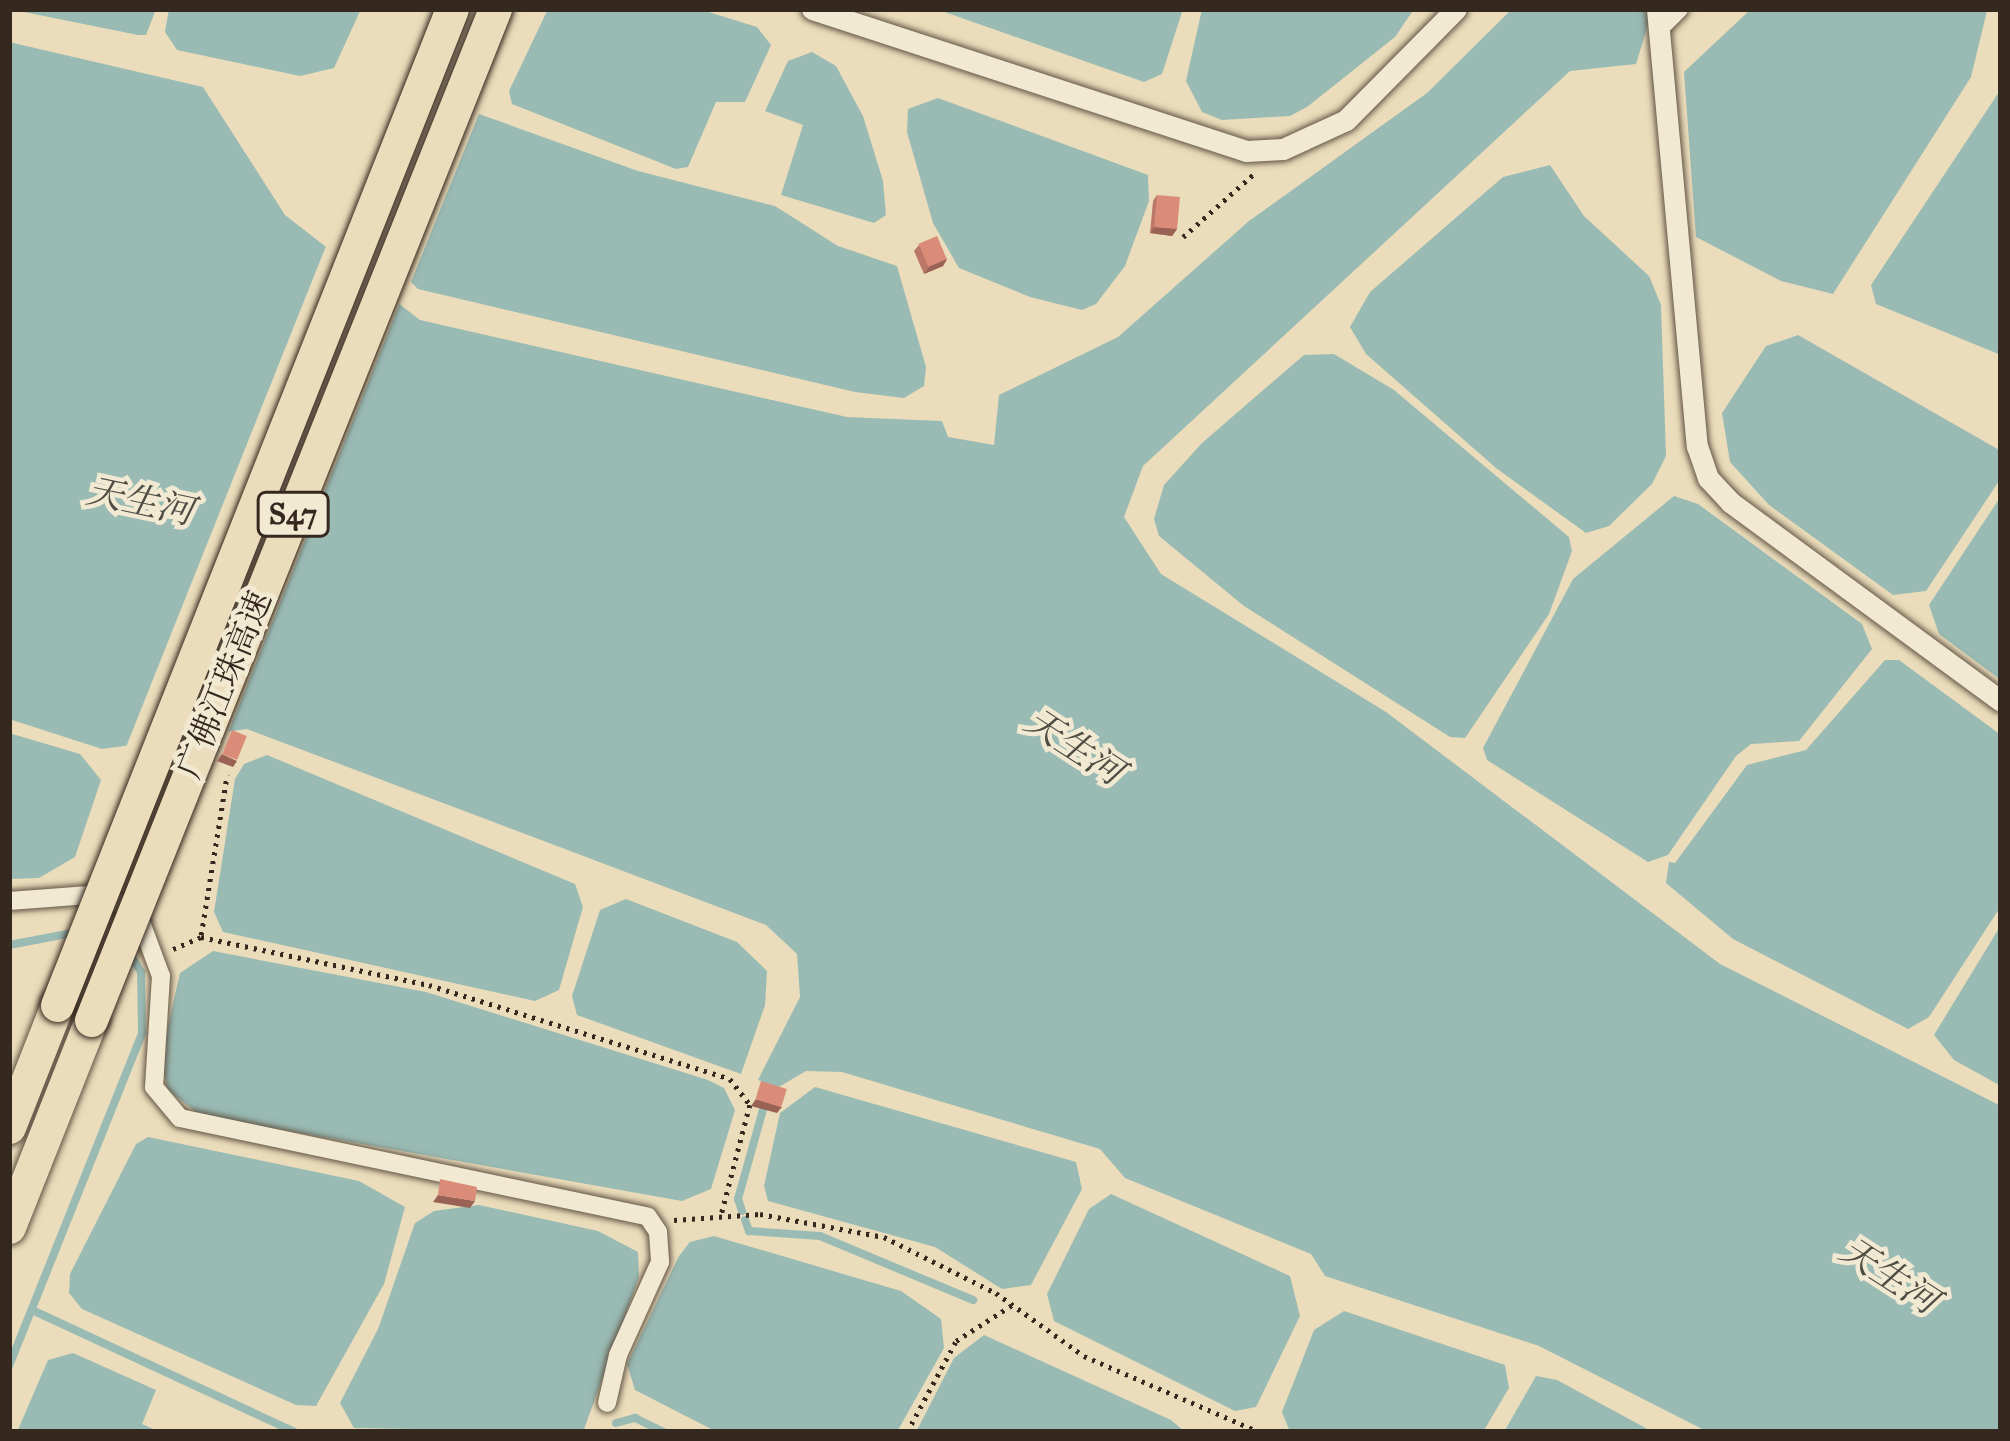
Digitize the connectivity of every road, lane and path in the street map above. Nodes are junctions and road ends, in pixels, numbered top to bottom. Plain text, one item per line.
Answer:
1 (452, 9) edge
2 (495, 9) edge
3 (812, 9) edge
4 (1456, 9) edge
5 (1679, 9) edge
6 (1658, 19) edge
7 (1282, 149) junction
8 (1183, 237) dead end
9 (2001, 701) edge
10 (227, 775) dead end
11 (9, 902) edge
12 (201, 937) junction
13 (157, 956) junction
14 (9, 1127) edge
15 (721, 1216) junction
16 (651, 1221) junction
17 (9, 1227) edge
18 (1012, 1305) junction
19 (607, 1403) dead end
20 (907, 1432) edge
21 (1260, 1432) edge

1 - 14 highway, 广佛江珠高速 / S47, bridge
2 - 17 highway, 广佛江珠高速 / S47, bridge
3 - 7 street
4 - 7 street
5 - 6 street
6 - 9 street
7 - 8 path
10 - 12 path
11 - 13 street
12 - 13 path
12 - 15 path
13 - 16 street
15 - 16 path
15 - 18 path
16 - 19 street
18 - 20 path
18 - 21 path

